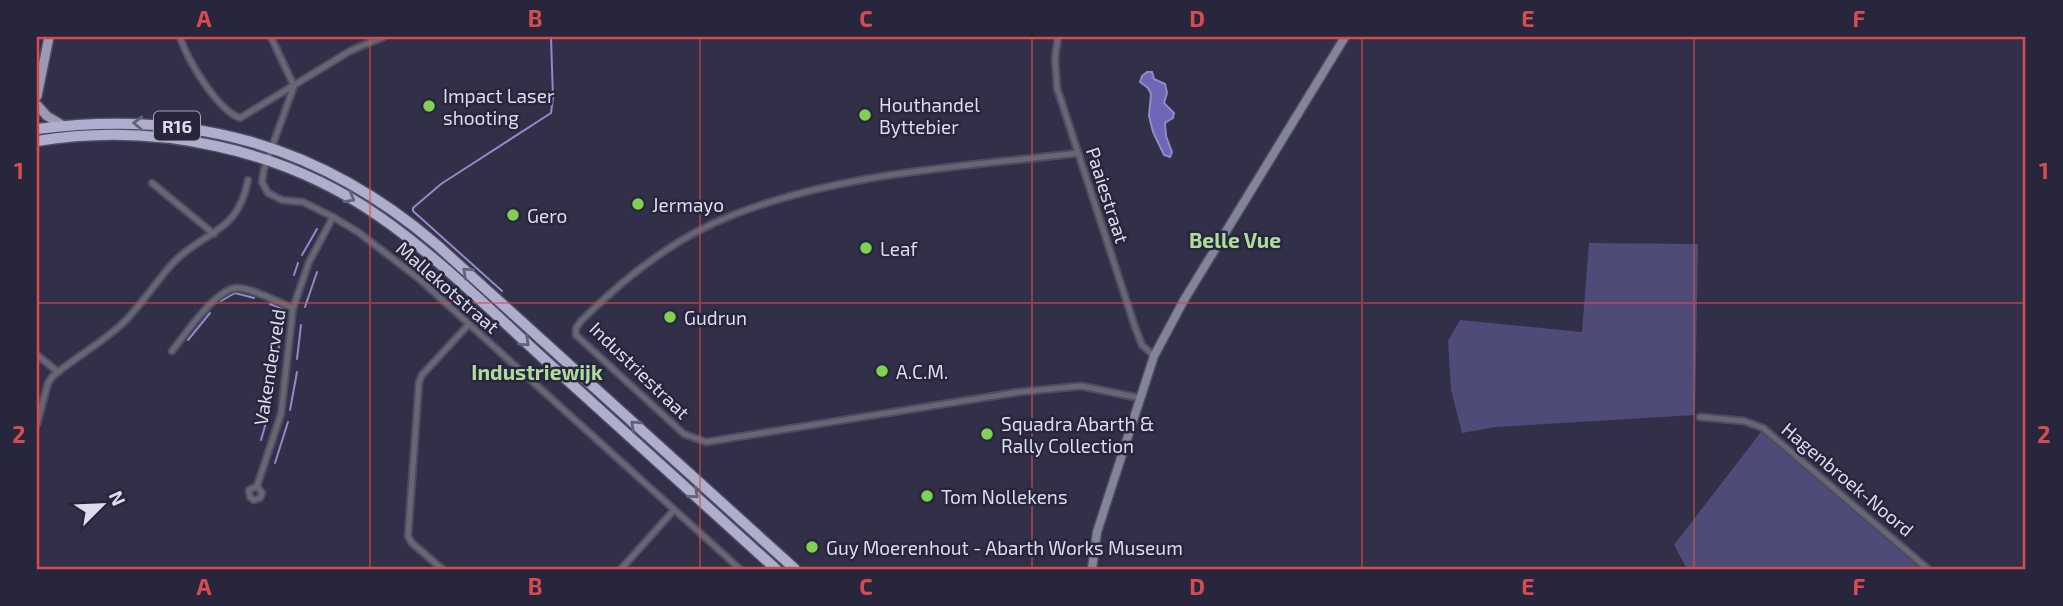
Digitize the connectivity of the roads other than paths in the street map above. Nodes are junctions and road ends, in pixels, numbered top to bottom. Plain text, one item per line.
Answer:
1 (49, 37) edge
2 (180, 37) edge
3 (271, 37) edge
4 (383, 37) edge
5 (1058, 37) edge
6 (1345, 37) edge
7 (294, 86) junction
8 (37, 96) edge
9 (37, 105) edge
10 (62, 125) junction
11 (37, 129) edge
12 (37, 141) edge
13 (270, 148) junction
14 (1078, 153) junction
15 (267, 160) junction
16 (248, 180) dead end
17 (152, 183) dead end
18 (333, 217) junction
19 (214, 234) junction
20 (293, 308) junction
21 (469, 324) junction
22 (172, 351) dead end
23 (37, 355) edge
24 (1154, 356) junction
25 (58, 372) junction
26 (1140, 398) junction
27 (1700, 417) dead end
28 (37, 424) edge
29 (257, 486) dead end
30 (674, 510) junction
31 (442, 569) edge
32 (621, 569) edge
33 (740, 569) edge
34 (776, 569) edge
35 (795, 569) edge
36 (1092, 569) edge
37 (1928, 569) edge

1 - 8 main road
2 - 7 street
3 - 7 street
4 - 7 street
5 - 14 street, Paaiestraat
6 - 24 street
7 - 13 street, Mallekotstraat
9 - 10 main road
10 - 11 highway, R16
13 -> 10 highway, R16
12 - 15 highway, R16
13 - 15 street, Mallekotstraat
35 -> 13 highway, R16
14 - 24 street, Paaiestraat
14 - 26 street, Industriestraat
15 - 18 street, Mallekotstraat
15 -> 34 highway, R16
16 - 19 street
17 - 19 street
18 - 20 street, Vakenderveld
18 - 21 street, Mallekotstraat
19 - 25 street
20 - 22 street
20 - 29 street, Vakenderveld
21 - 30 street, Mallekotstraat
21 - 31 street
23 - 25 street
24 - 26 street
25 - 28 street
26 - 36 street
27 - 37 street, Hagenbroek-Noord
30 - 32 street
30 - 33 street, Mallekotstraat

